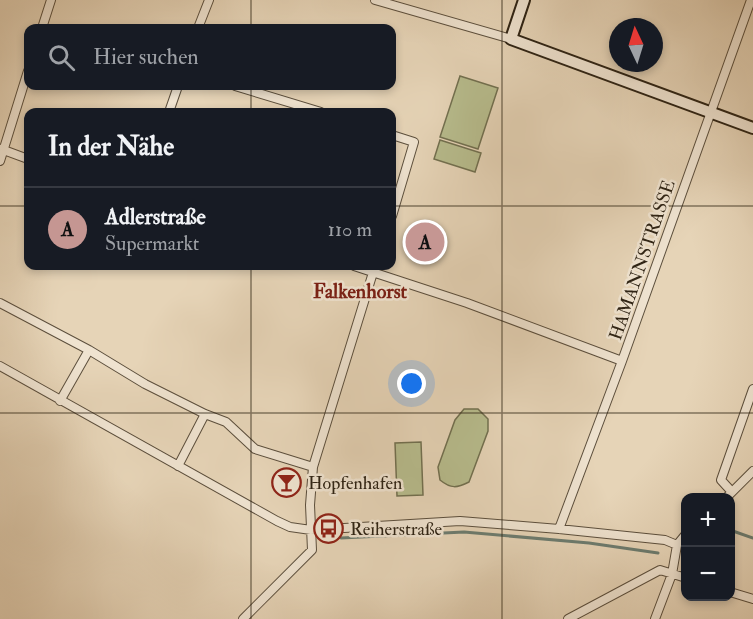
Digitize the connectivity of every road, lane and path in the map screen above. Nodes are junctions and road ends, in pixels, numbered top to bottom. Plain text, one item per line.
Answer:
1 (51, 0) edge
2 (209, 0) edge
3 (375, 0) edge
4 (524, 0) edge
5 (751, 0) edge
6 (43, 24) edge
7 (200, 24) edge
8 (511, 39) junction
9 (24, 83) edge
10 (177, 90) edge
11 (248, 90) edge
12 (171, 108) edge
13 (308, 108) edge
14 (710, 112) junction
15 (753, 128) edge
16 (396, 136) edge
17 (2, 149) edge
18 (24, 157) edge
19 (0, 161) edge
20 (396, 203) edge
21 (374, 270) edge
22 (377, 270) edge
23 (0, 303) edge
24 (89, 350) junction
25 (622, 361) junction
26 (0, 366) edge
27 (753, 390) edge
28 (60, 400) junction
29 (205, 414) junction
30 (178, 466) junction
31 (314, 467) junction
32 (753, 471) edge
33 (728, 493) edge
34 (731, 493) edge
35 (559, 529) junction
36 (311, 530) junction
37 (681, 540) edge
38 (677, 545) junction
39 (672, 574) junction
40 (681, 577) edge
41 (735, 594) edge
42 (753, 600) edge
43 (243, 619) edge
44 (568, 619) edge
45 (655, 619) edge

1 - 6 street
2 - 7 street
3 - 8 street
4 - 8 street
5 - 14 street, HAMANNSTRASSE
8 - 14 street
9 - 17 street
10 - 12 street
11 - 13 street
14 - 15 street
14 - 25 street, HAMANNSTRASSE
16 - 20 street
17 - 18 street
17 - 19 street
21 - 31 street
22 - 25 street
23 - 24 street
24 - 28 street
24 - 29 street
25 - 35 street, HAMANNSTRASSE
26 - 28 street
27 - 33 street
28 - 30 street
29 - 30 street
29 - 31 street
30 - 36 street
31 - 36 street
32 - 34 street
35 - 36 street
35 - 38 street
36 - 43 street
37 - 38 street
38 - 39 street
39 - 40 street
39 - 44 street
39 - 45 street
41 - 42 street

